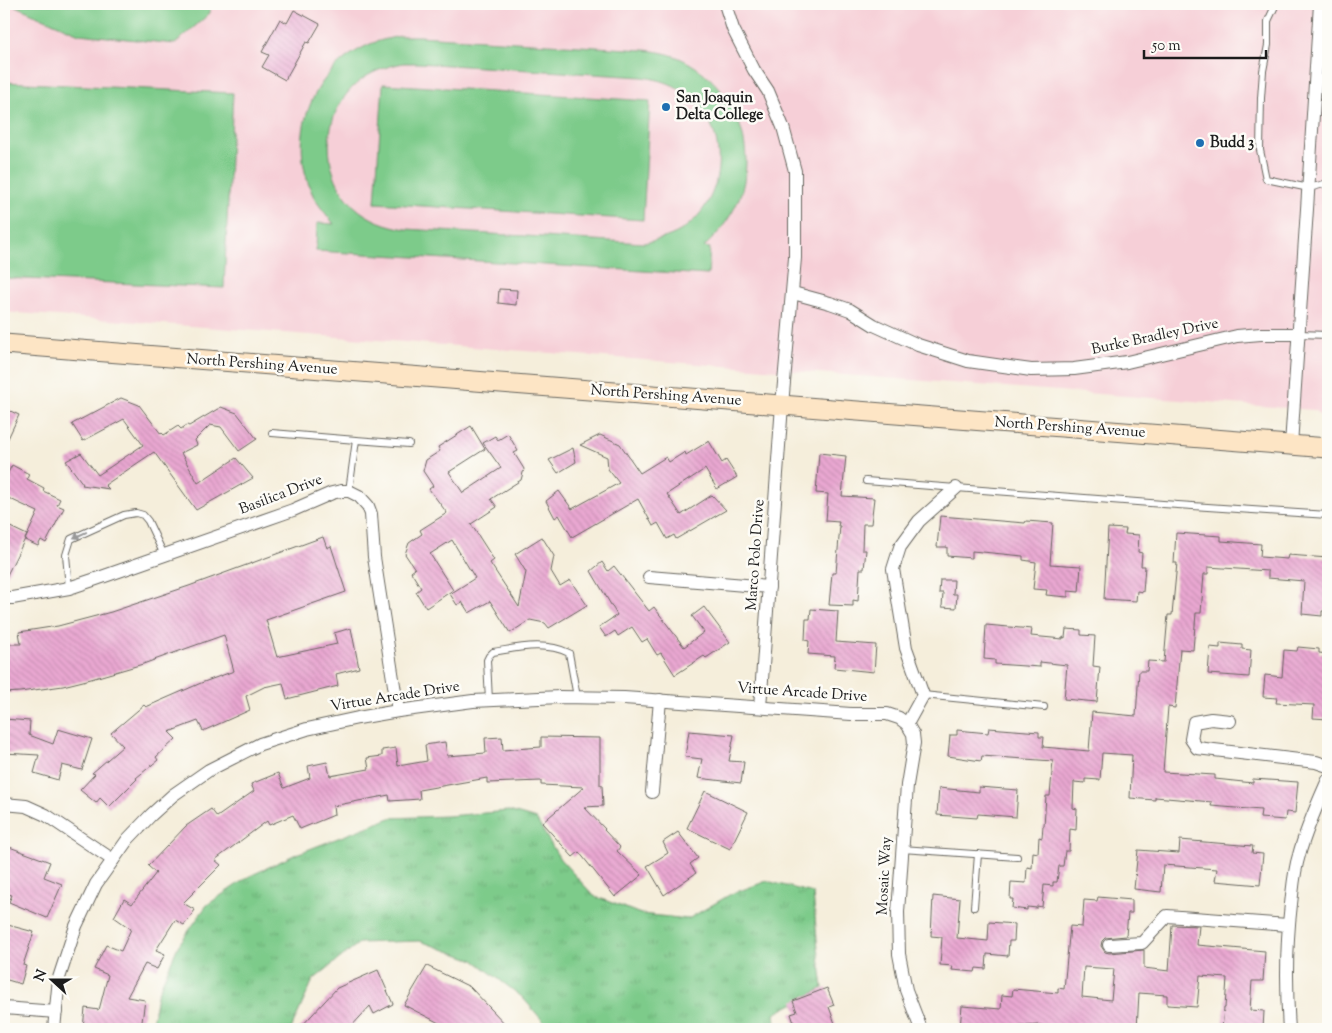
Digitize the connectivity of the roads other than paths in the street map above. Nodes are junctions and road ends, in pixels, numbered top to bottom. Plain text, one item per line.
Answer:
1 (725, 4) edge
2 (1276, 4) edge
3 (1320, 4) edge
4 (1328, 183) edge
5 (1308, 188) junction
6 (793, 293) junction
7 (1299, 334) junction
8 (1328, 336) edge
9 (4, 344) edge
10 (782, 405) junction
11 (272, 433) dead end
12 (356, 440) junction
13 (409, 444) dead end
14 (1291, 445) junction
15 (1328, 448) edge
16 (866, 481) dead end
17 (956, 488) junction
18 (349, 491) junction
19 (1328, 515) edge
20 (164, 556) junction
21 (649, 577) dead end
22 (769, 587) junction
23 (69, 588) junction
24 (4, 598) edge
25 (923, 695) junction
26 (577, 697) junction
27 (489, 700) junction
28 (660, 700) junction
29 (1044, 706) dead end
30 (760, 707) junction
31 (398, 711) junction
32 (1230, 721) dead end
33 (907, 724) junction
34 (1328, 766) edge
35 (1328, 780) edge
36 (652, 792) dead end
37 (4, 804) edge
38 (902, 848) junction
39 (978, 854) junction
40 (1017, 857) dead end
41 (113, 860) junction
42 (974, 907) dead end
43 (1288, 925) junction
44 (1109, 945) dead end
45 (4, 1008) edge
46 (56, 1012) junction
47 (54, 1029) edge
48 (920, 1029) edge
49 (1290, 1029) edge

1 - 6 street
2 - 5 lane
3 - 5 street
4 - 5 lane
5 - 7 street
6 - 7 street, Burke Bradley Drive
6 - 10 street
7 - 8 lane
7 - 14 street
9 - 10 main road, North Pershing Avenue
10 - 14 main road, North Pershing Avenue
10 - 22 street, Marco Polo Drive
11 - 12 lane
12 - 13 lane
12 - 18 lane
14 - 15 main road, North Pershing Avenue
16 - 17 lane
17 - 19 lane
17 - 25 street
18 - 20 street, Basilica Drive
18 - 31 street
20 - 23 street, Basilica Drive
20 -> 23 lane
21 - 22 street
22 - 30 street, Marco Polo Drive
23 - 24 street, Basilica Drive
25 - 29 lane
25 - 33 street
26 - 27 street, Virtue Arcade Drive
26 - 27 lane
26 - 28 street, Virtue Arcade Drive
27 - 31 street, Virtue Arcade Drive
28 - 30 street, Virtue Arcade Drive
28 - 36 street
30 - 33 street, Virtue Arcade Drive
31 - 41 street, Virtue Arcade Drive
32 - 34 street
33 - 38 street, Mosaic Way
35 - 43 street
37 - 41 street
38 - 39 lane
38 - 48 street, Mosaic Way
39 - 40 lane
39 - 42 lane
41 - 46 street, Virtue Arcade Drive
43 - 44 street
43 - 49 street
45 - 46 street
46 - 47 street, Virtue Arcade Drive

